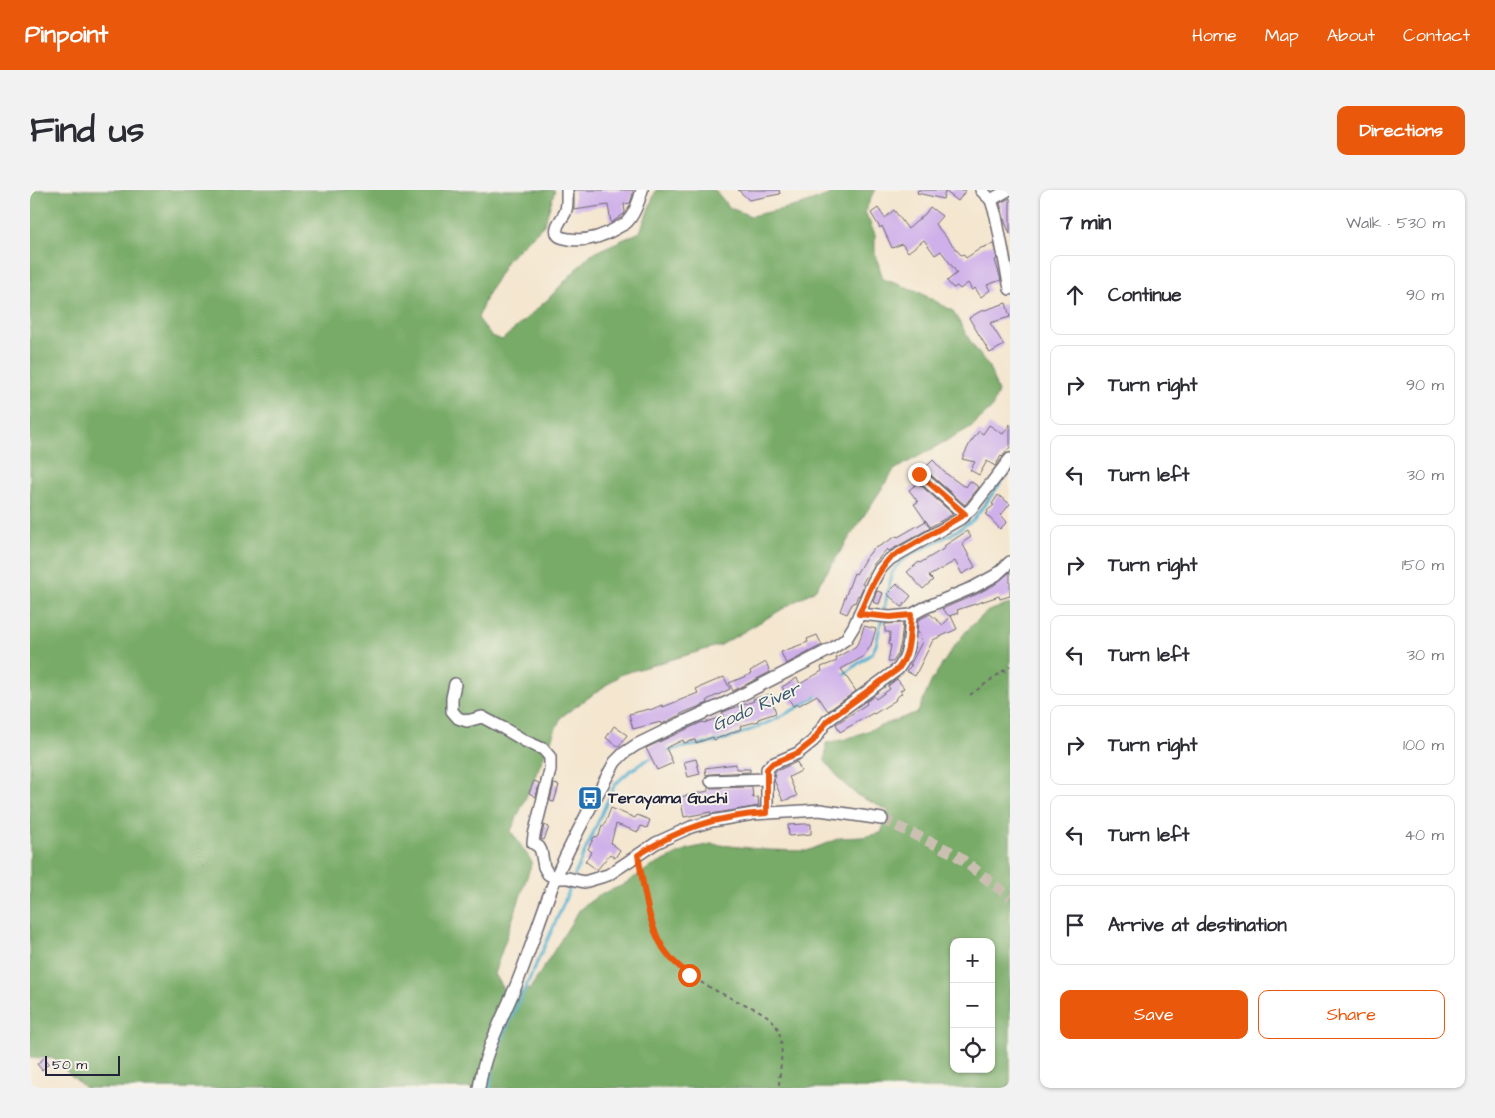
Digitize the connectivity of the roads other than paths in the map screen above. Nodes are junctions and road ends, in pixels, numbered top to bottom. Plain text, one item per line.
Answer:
1 (567, 190) edge
2 (642, 190) edge
3 (981, 190) edge
4 (1008, 190) edge
5 (991, 200) junction
6 (1010, 289) edge
7 (1010, 459) edge
8 (919, 474) dead end
9 (965, 514) junction
10 (1010, 562) edge
11 (859, 614) junction
12 (911, 615) junction
13 (455, 684) dead end
14 (766, 779) junction
15 (711, 781) dead end
16 (767, 813) junction
17 (882, 819) tunnel mouth
18 (556, 878) junction
19 (478, 1088) edge

1 - 2 street
3 - 5 street
4 - 5 street
5 - 6 street
7 - 9 street
8 - 9 street
9 - 11 street
10 - 12 street
11 - 12 street
11 - 18 street
12 - 14 street
13 - 18 street
14 - 15 street
14 - 16 street
16 - 17 street
16 - 18 street
18 - 19 street

